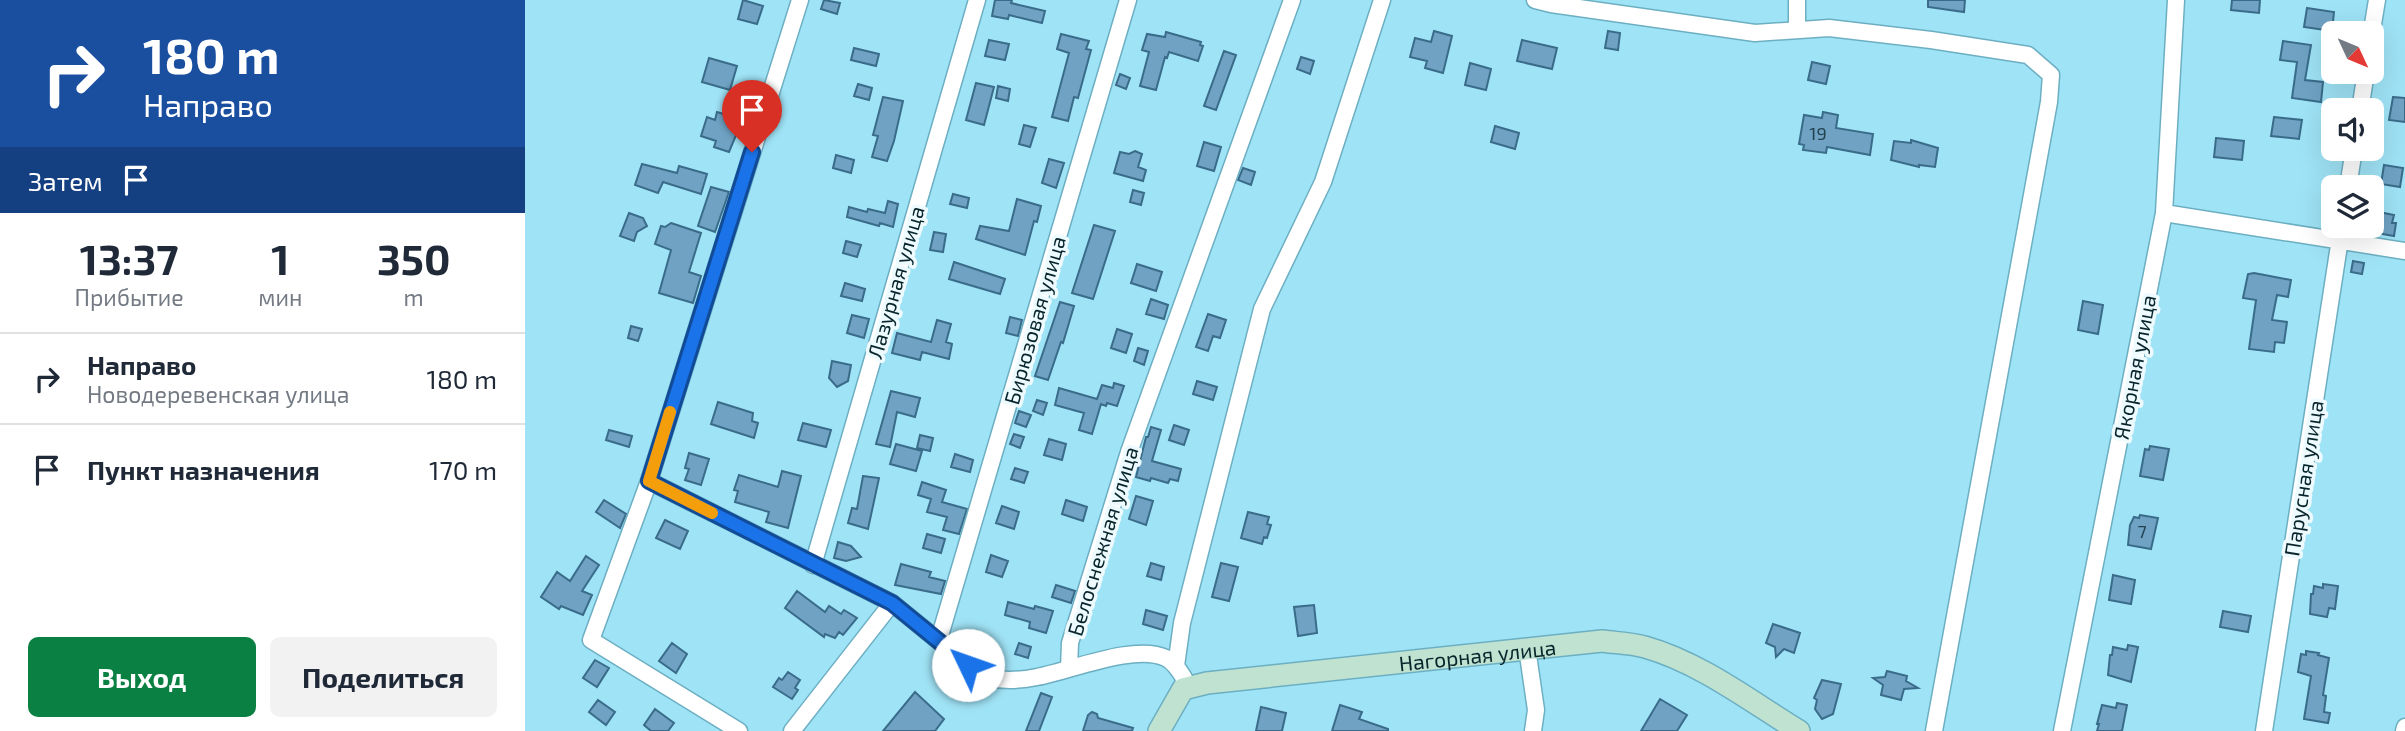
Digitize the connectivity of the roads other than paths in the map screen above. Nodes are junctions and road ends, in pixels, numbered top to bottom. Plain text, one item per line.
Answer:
1 (800, 0) edge
2 (977, 0) edge
3 (1128, 0) edge
4 (1292, 0) edge
5 (1535, 0) edge
6 (1797, 0) edge
7 (2176, 0) edge
8 (2377, 0) edge
9 (1385, 3) edge
10 (2374, 21) edge
11 (1797, 30) junction
12 (2164, 214) junction
13 (2321, 231) edge
14 (2340, 238) edge
15 (2359, 238) edge
16 (2405, 251) edge
17 (649, 481) junction
18 (813, 565) junction
19 (892, 603) junction
20 (939, 639) junction
21 (1527, 648) junction
22 (1177, 666) junction
23 (1069, 668) junction
24 (1183, 689) junction
25 (739, 731) edge
26 (792, 731) edge
27 (1160, 731) edge
28 (1533, 731) edge
29 (1799, 731) edge
30 (1934, 731) edge
31 (2062, 731) edge
32 (2264, 731) edge

1 - 17 street
2 - 18 street, Лазурная улица
3 - 20 street, Бирюзовая улица
4 - 23 street, Белоснежная улица
5 - 11 street
6 - 11 street
7 - 12 street, Якорная улица
8 - 10 street
9 - 22 street
11 - 30 street
12 - 13 street
12 - 31 street, Якорная улица
14 - 32 street, Парусная улица
15 - 16 street
17 - 18 street
17 - 25 street
18 - 19 street
19 - 20 street
19 - 26 street
20 - 23 street
21 - 24 street, Нагорная улица
21 - 28 street
21 - 29 street, Нагорная улица
22 - 23 street
22 - 24 street
24 - 27 street

